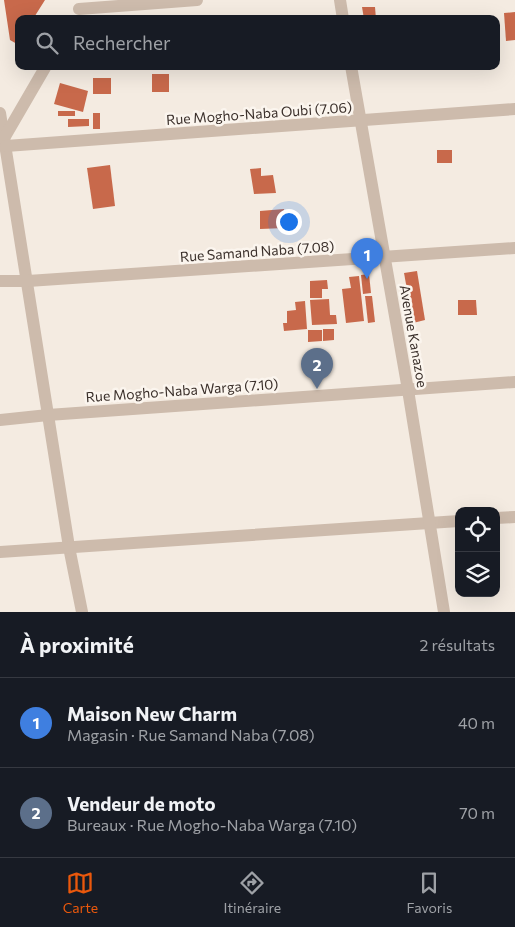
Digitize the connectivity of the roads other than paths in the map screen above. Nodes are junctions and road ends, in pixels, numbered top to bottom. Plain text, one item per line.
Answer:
1 (197, 0) edge
2 (340, 0) edge
3 (79, 9) edge
4 (342, 15) edge
5 (44, 70) edge
6 (352, 70) edge
7 (515, 109) edge
8 (0, 113) edge
9 (360, 120) junction
10 (3, 144) edge
11 (515, 248) edge
12 (384, 257) junction
13 (0, 281) edge
14 (28, 281) junction
15 (515, 382) edge
16 (408, 390) junction
17 (48, 415) junction
18 (0, 420) edge
19 (515, 517) edge
20 (500, 518) edge
21 (455, 521) edge
22 (429, 523) junction
23 (69, 547) junction
24 (0, 552) edge
25 (82, 612) edge
26 (444, 612) edge

1 - 3 street
2 - 4 street
5 - 10 street
6 - 9 street, Avenue Kanazoe
7 - 9 street, Rue Mogho-Naba Oubi (7.06)
8 - 10 street
9 - 10 street, Rue Mogho-Naba Oubi (7.06)
9 - 12 street, Avenue Kanazoe
10 - 14 street
11 - 12 street, Rue Samand Naba (7.08)
12 - 14 street, Rue Samand Naba (7.08)
12 - 16 street, Avenue Kanazoe
13 - 14 street, Rue Samand Naba (7.08)
14 - 17 street
15 - 16 street, Rue Mogho-Naba Warga (7.10)
16 - 17 street, Rue Mogho-Naba Warga (7.10)
16 - 22 street, Avenue Kanazoe
17 - 18 street, Rue Mogho-Naba Warga (7.10)
17 - 23 street
19 - 20 street
21 - 22 street
22 - 23 street
22 - 26 street, Avenue Kanazoe
23 - 24 street
23 - 25 street

